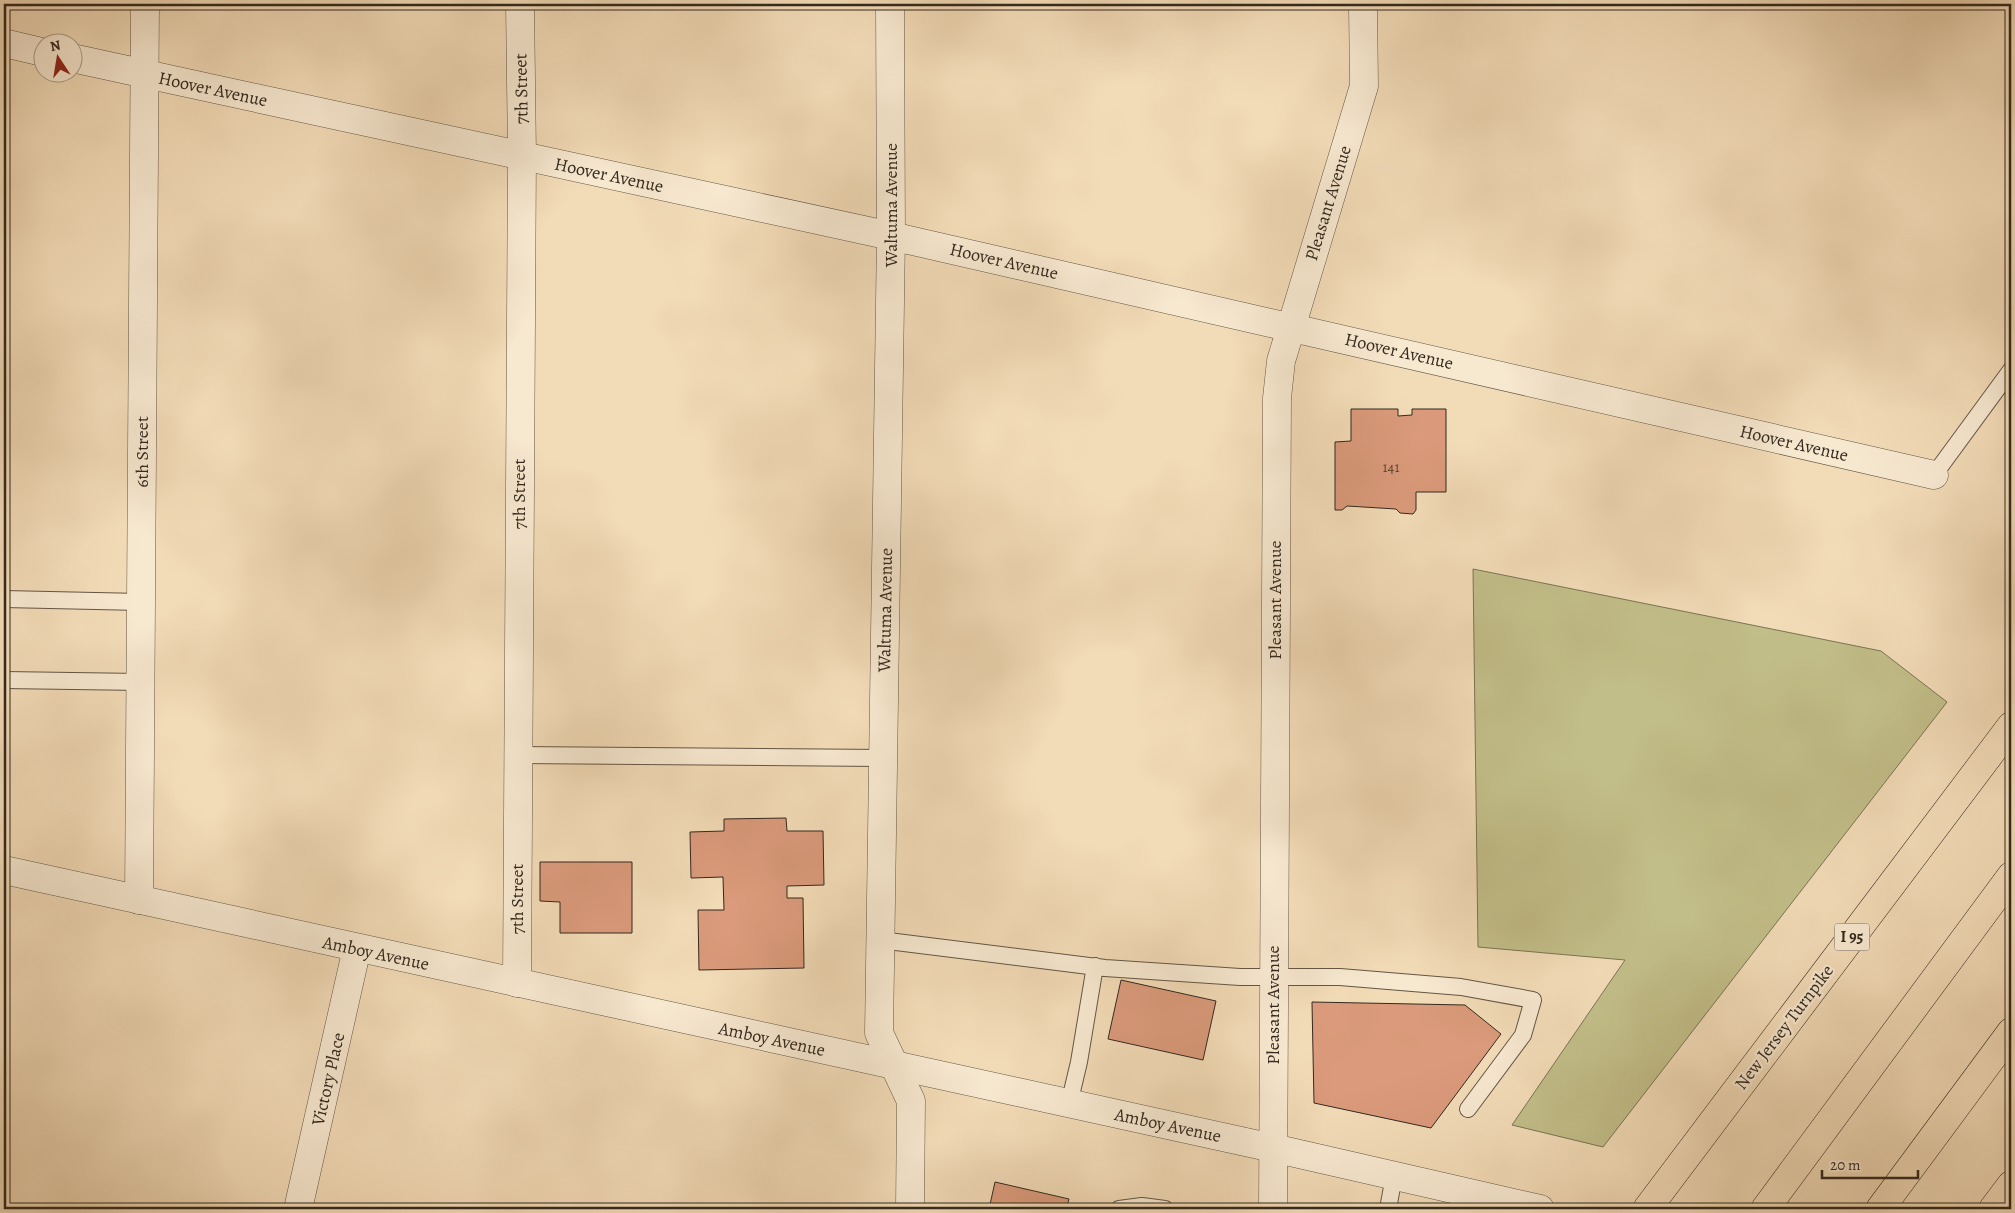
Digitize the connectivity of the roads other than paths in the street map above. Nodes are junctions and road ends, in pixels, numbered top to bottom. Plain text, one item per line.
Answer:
1 (145, 4) edge
2 (520, 4) edge
3 (890, 4) edge
4 (1363, 4) edge
5 (4, 43) edge
6 (32, 50) edge
7 (82, 60) edge
8 (144, 74) junction
9 (522, 156) junction
10 (891, 236) junction
11 (1291, 326) junction
12 (2011, 370) edge
13 (1934, 475) joint
14 (4, 599) edge
15 (141, 602) junction
16 (4, 680) edge
17 (141, 682) junction
18 (2011, 726) edge
19 (518, 755) junction
20 (883, 758) junction
21 (4, 870) edge
22 (2011, 876) edge
23 (139, 900) junction
24 (880, 940) junction
25 (358, 948) junction
26 (1095, 966) junction
27 (1273, 976) junction
28 (517, 983) junction
29 (2011, 1032) edge
30 (896, 1066) junction
31 (1068, 1104) junction
32 (1468, 1109) dead end
33 (1272, 1148) junction
34 (1394, 1176) junction
35 (298, 1209) edge
36 (910, 1209) edge
37 (1119, 1209) edge
38 (1165, 1209) edge
39 (1272, 1209) edge
40 (1388, 1209) edge
41 (1540, 1209) edge
42 (1647, 1209) edge
43 (1765, 1209) edge
44 (1880, 1209) edge

1 - 8 street, 6th Street
2 - 9 street, 7th Street
3 - 10 street, Waltuma Avenue
4 - 11 street, Pleasant Avenue
5 - 6 street
7 - 8 street, Hoover Avenue
8 - 9 street, Hoover Avenue
8 - 15 street, 6th Street
9 - 10 street, Hoover Avenue
9 - 19 street, 7th Street
10 - 11 street, Hoover Avenue
10 - 20 street, Waltuma Avenue
11 - 13 street, Hoover Avenue
11 - 27 street, Pleasant Avenue
12 - 13 lane
14 - 15 lane
15 - 17 street, 6th Street
16 - 17 lane
17 - 23 street, 6th Street
18 - 42 highway, New Jersey Turnpike / I 95
19 - 20 lane
19 - 28 street, 7th Street
20 - 24 street, Waltuma Avenue
21 - 23 street, Amboy Avenue
22 - 43 highway
23 - 25 street, Amboy Avenue
24 - 26 lane
24 - 30 street, Waltuma Avenue
25 - 28 street, Amboy Avenue
25 - 35 street, Victory Place
26 - 27 lane
26 - 31 lane
27 - 32 lane
27 - 33 street, Pleasant Avenue
28 - 30 street, Amboy Avenue
29 - 44 highway
30 - 31 street, Amboy Avenue
30 - 36 street, Waltuma Avenue
31 - 33 street, Amboy Avenue
33 - 34 street, Amboy Avenue
33 - 39 street, Pleasant Avenue
34 - 40 lane
34 - 41 street, Amboy Avenue
37 - 38 lane

